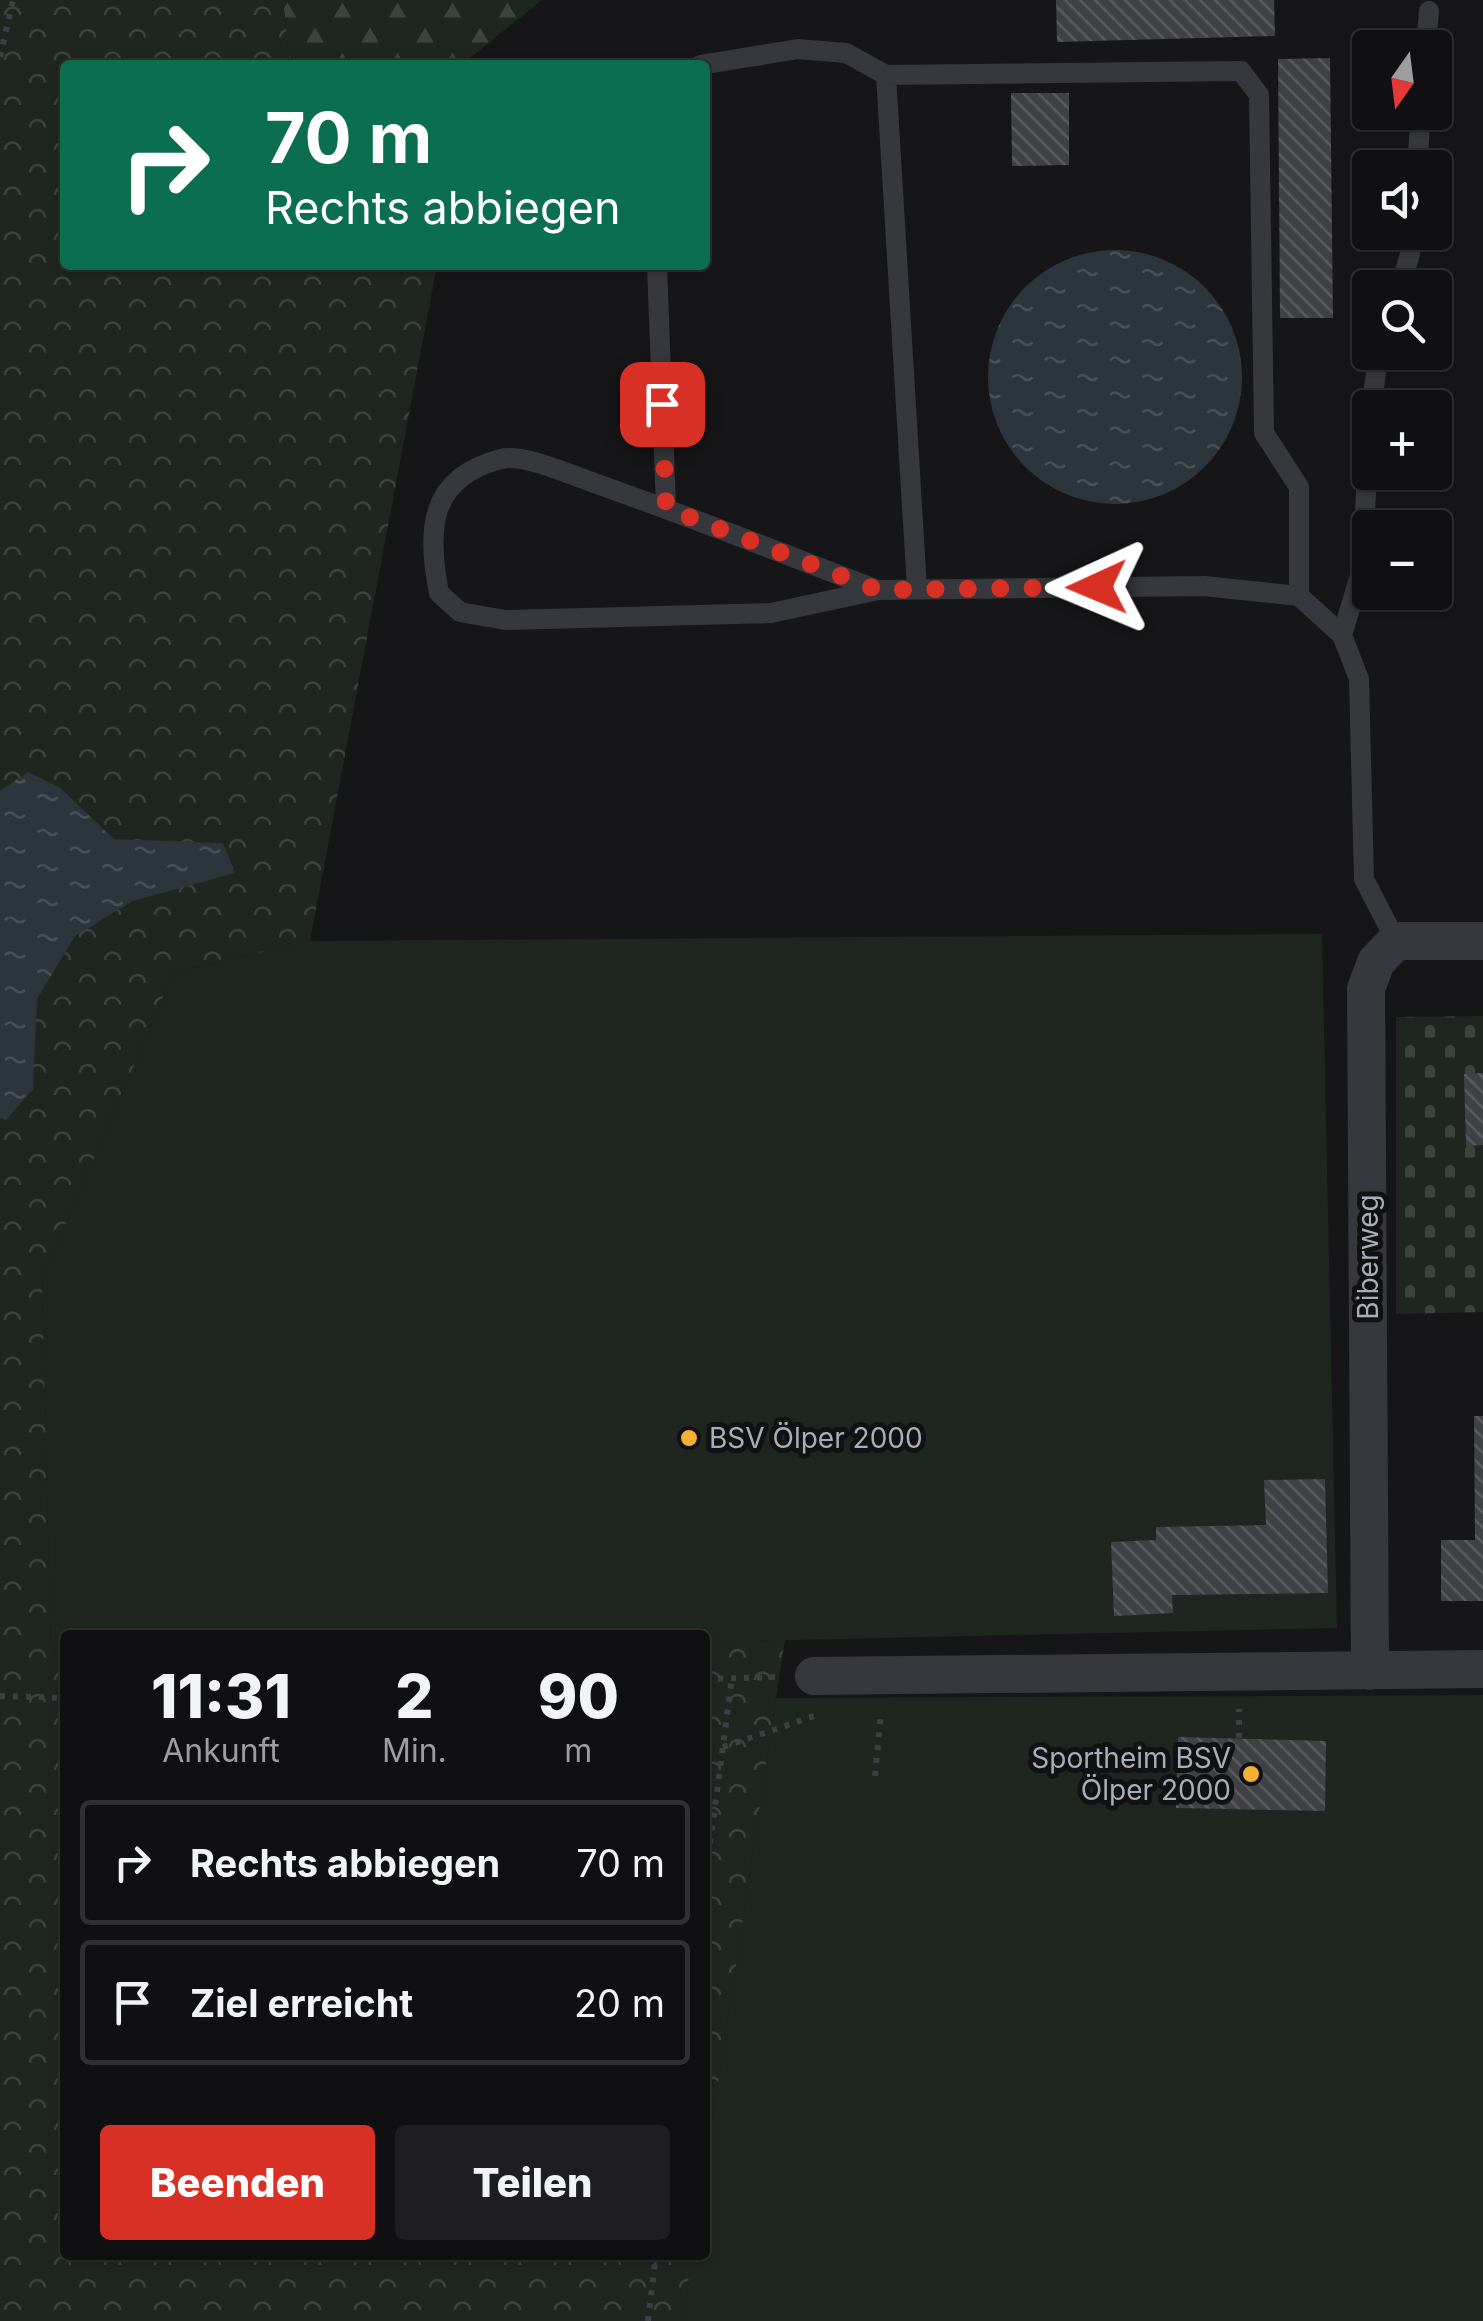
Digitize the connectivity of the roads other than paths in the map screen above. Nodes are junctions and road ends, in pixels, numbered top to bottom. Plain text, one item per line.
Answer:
1 (1429, 11) dead end
2 (1427, 30) edge
3 (710, 63) edge
4 (886, 75) junction
5 (657, 270) edge
6 (1366, 490) edge
7 (666, 508) junction
8 (917, 589) junction
9 (878, 590) junction
10 (1299, 596) junction
11 (1342, 635) junction
12 (1396, 940) junction
13 (1483, 941) edge
14 (1483, 1669) edge
15 (1370, 1670) junction
16 (814, 1676) road end

1 - 2 lane
3 - 4 lane
4 - 8 lane
4 - 10 lane
5 - 7 lane
6 - 11 lane
7 - 9 lane
7 - 9 lane
8 - 9 lane
8 - 10 lane
10 - 11 lane
11 - 12 lane
12 - 13 street
12 - 15 street, Biberweg
14 - 15 street
15 - 16 street

